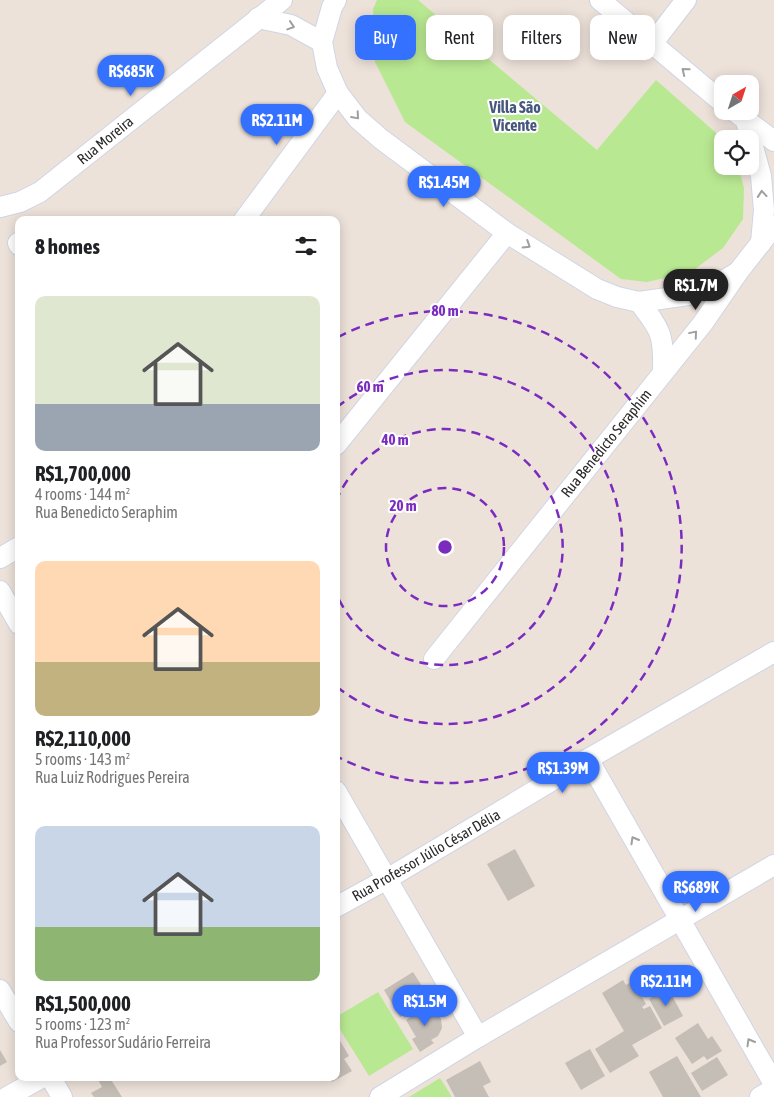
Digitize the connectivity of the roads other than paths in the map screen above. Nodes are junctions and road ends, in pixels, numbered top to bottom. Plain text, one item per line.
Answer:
1 (282, 0) edge
2 (336, 0) edge
3 (600, 0) edge
4 (686, 0) edge
5 (618, 15) edge
6 (258, 18) junction
7 (655, 40) edge
8 (322, 42) junction
9 (655, 46) edge
10 (338, 93) junction
11 (714, 95) edge
12 (741, 120) edge
13 (745, 120) edge
14 (774, 141) edge
15 (0, 207) edge
16 (247, 216) edge
17 (774, 226) edge
18 (507, 233) junction
19 (760, 243) junction
20 (738, 272) junction
21 (639, 302) junction
22 (663, 371) junction
23 (340, 440) edge
24 (15, 549) edge
25 (0, 558) edge
26 (0, 591) edge
27 (15, 617) edge
28 (774, 652) edge
29 (434, 659) dead end
30 (588, 759) junction
31 (340, 798) edge
32 (774, 865) edge
33 (387, 879) junction
34 (340, 905) edge
35 (679, 919) junction
36 (0, 990) edge
37 (15, 1015) edge
38 (478, 1037) junction
39 (35, 1081) edge
40 (53, 1081) edge
41 (774, 1084) edge
42 (774, 1089) edge
43 (7, 1097) edge
44 (62, 1097) edge
45 (380, 1097) edge
46 (760, 1097) edge

1 - 6 street, Rua Moreira
2 - 8 street
3 - 5 street
4 - 7 street
6 -> 8 street
6 - 15 street, Rua Moreira
8 - 10 street
11 -> 9 street
10 - 16 street
10 -> 18 street
19 -> 12 street
13 - 14 street
17 - 19 street, Rua Benedicto Seraphim
18 -> 21 street
18 - 23 street
19 - 20 street, Rua Benedicto Seraphim
20 - 21 street
22 -> 20 street, Rua Benedicto Seraphim
21 - 22 street
22 - 29 street, Rua Benedicto Seraphim
24 - 25 street
26 - 27 street
28 - 30 street, Rua Professor Júlio César Délia
30 - 33 street, Rua Professor Júlio César Délia
35 -> 30 street
31 - 33 street
32 - 35 street
33 - 34 street, Rua Professor Júlio César Délia
33 - 38 street
35 - 38 street
41 -> 35 street
36 - 37 street
38 - 45 street
39 - 43 street
40 - 44 street
42 - 46 street

